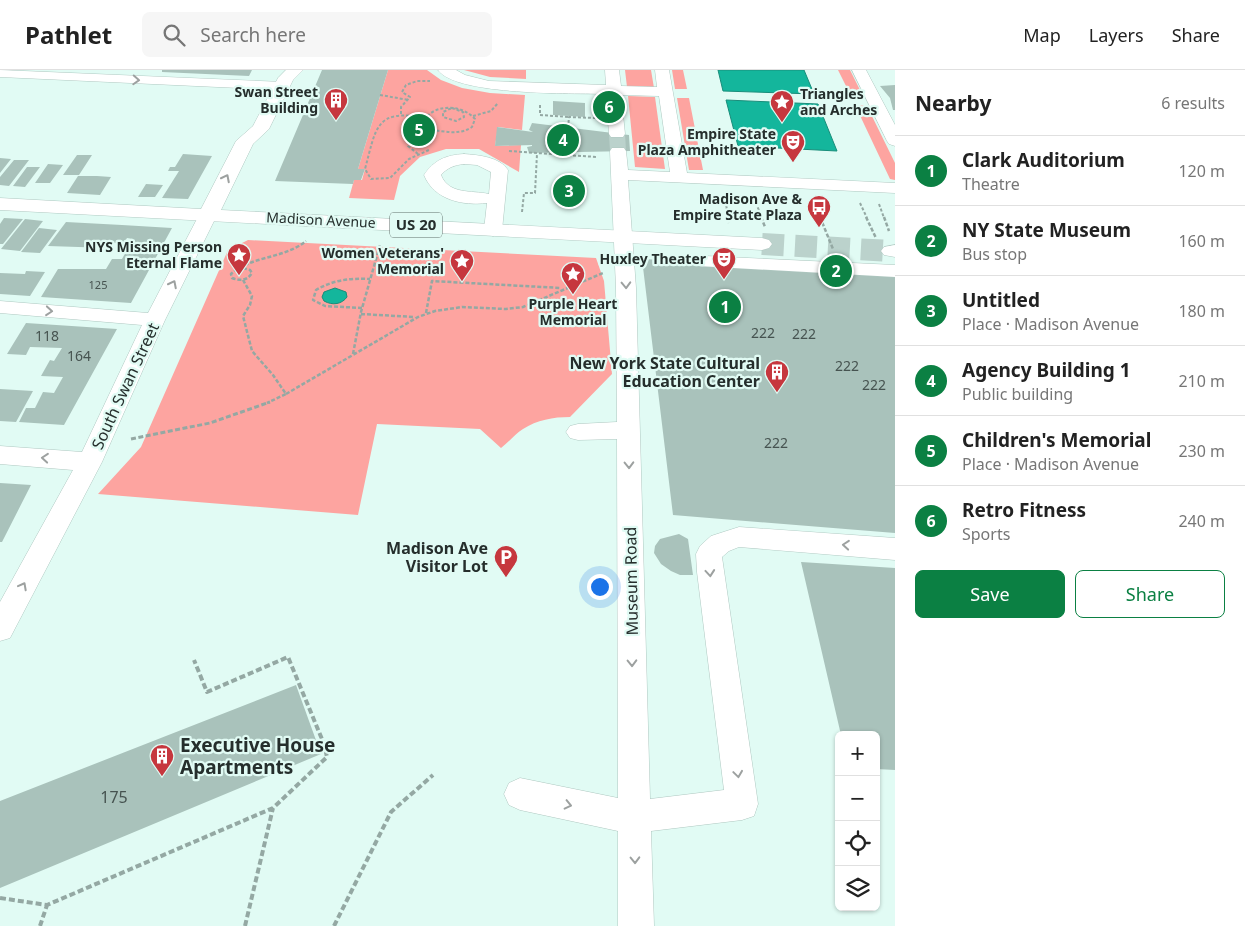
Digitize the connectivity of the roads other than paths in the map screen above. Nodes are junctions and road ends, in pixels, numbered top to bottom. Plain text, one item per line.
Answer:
1 (272, 70) edge
2 (295, 70) edge
3 (445, 70) edge
4 (612, 70) edge
5 (662, 70) edge
6 (859, 70) edge
7 (0, 73) edge
8 (264, 86) junction
9 (283, 86) junction
10 (614, 90) junction
11 (666, 92) junction
12 (616, 127) tunnel mouth
13 (245, 141) junction
14 (895, 141) edge
15 (680, 178) junction
16 (895, 188) edge
17 (485, 198) dead end
18 (0, 204) edge
19 (208, 215) junction
20 (493, 230) junction
21 (623, 237) junction
22 (762, 244) tunnel mouth
23 (705, 262) dead end
24 (895, 271) edge
25 (0, 307) edge
26 (155, 320) junction
27 (628, 431) junction
28 (578, 432) dead end
29 (0, 454) edge
30 (90, 462) junction
31 (895, 549) edge
32 (0, 629) edge
33 (520, 794) dead end
34 (634, 817) junction
35 (636, 926) edge

1 - 8 main road, South Swan Street
2 - 9 main road, South Swan Street
3 - 10 street
4 - 10 street
5 - 11 street
6 - 14 street
7 -> 8 street
8 - 9 street
8 - 13 main road, South Swan Street
9 - 13 main road, South Swan Street
10 - 11 street
10 - 12 street
11 - 15 street
19 -> 13 main road, South Swan Street
15 - 16 street
15 - 21 street, Museum Road
17 - 20 street
18 - 19 main road, Madison Avenue / US 20
19 - 20 main road, Madison Avenue / US 20
26 -> 19 street, South Swan Street
20 - 21 main road, Madison Avenue / US 20
21 - 22 main road, Madison Avenue / US 20
21 -> 27 street, Museum Road
23 - 24 street
25 -> 26 street
26 - 30 street, South Swan Street
27 - 28 street
27 -> 34 street, Museum Road
30 -> 29 street
32 -> 30 street, South Swan Street
31 -> 34 street
33 -> 34 street
34 -> 35 street, Museum Road

